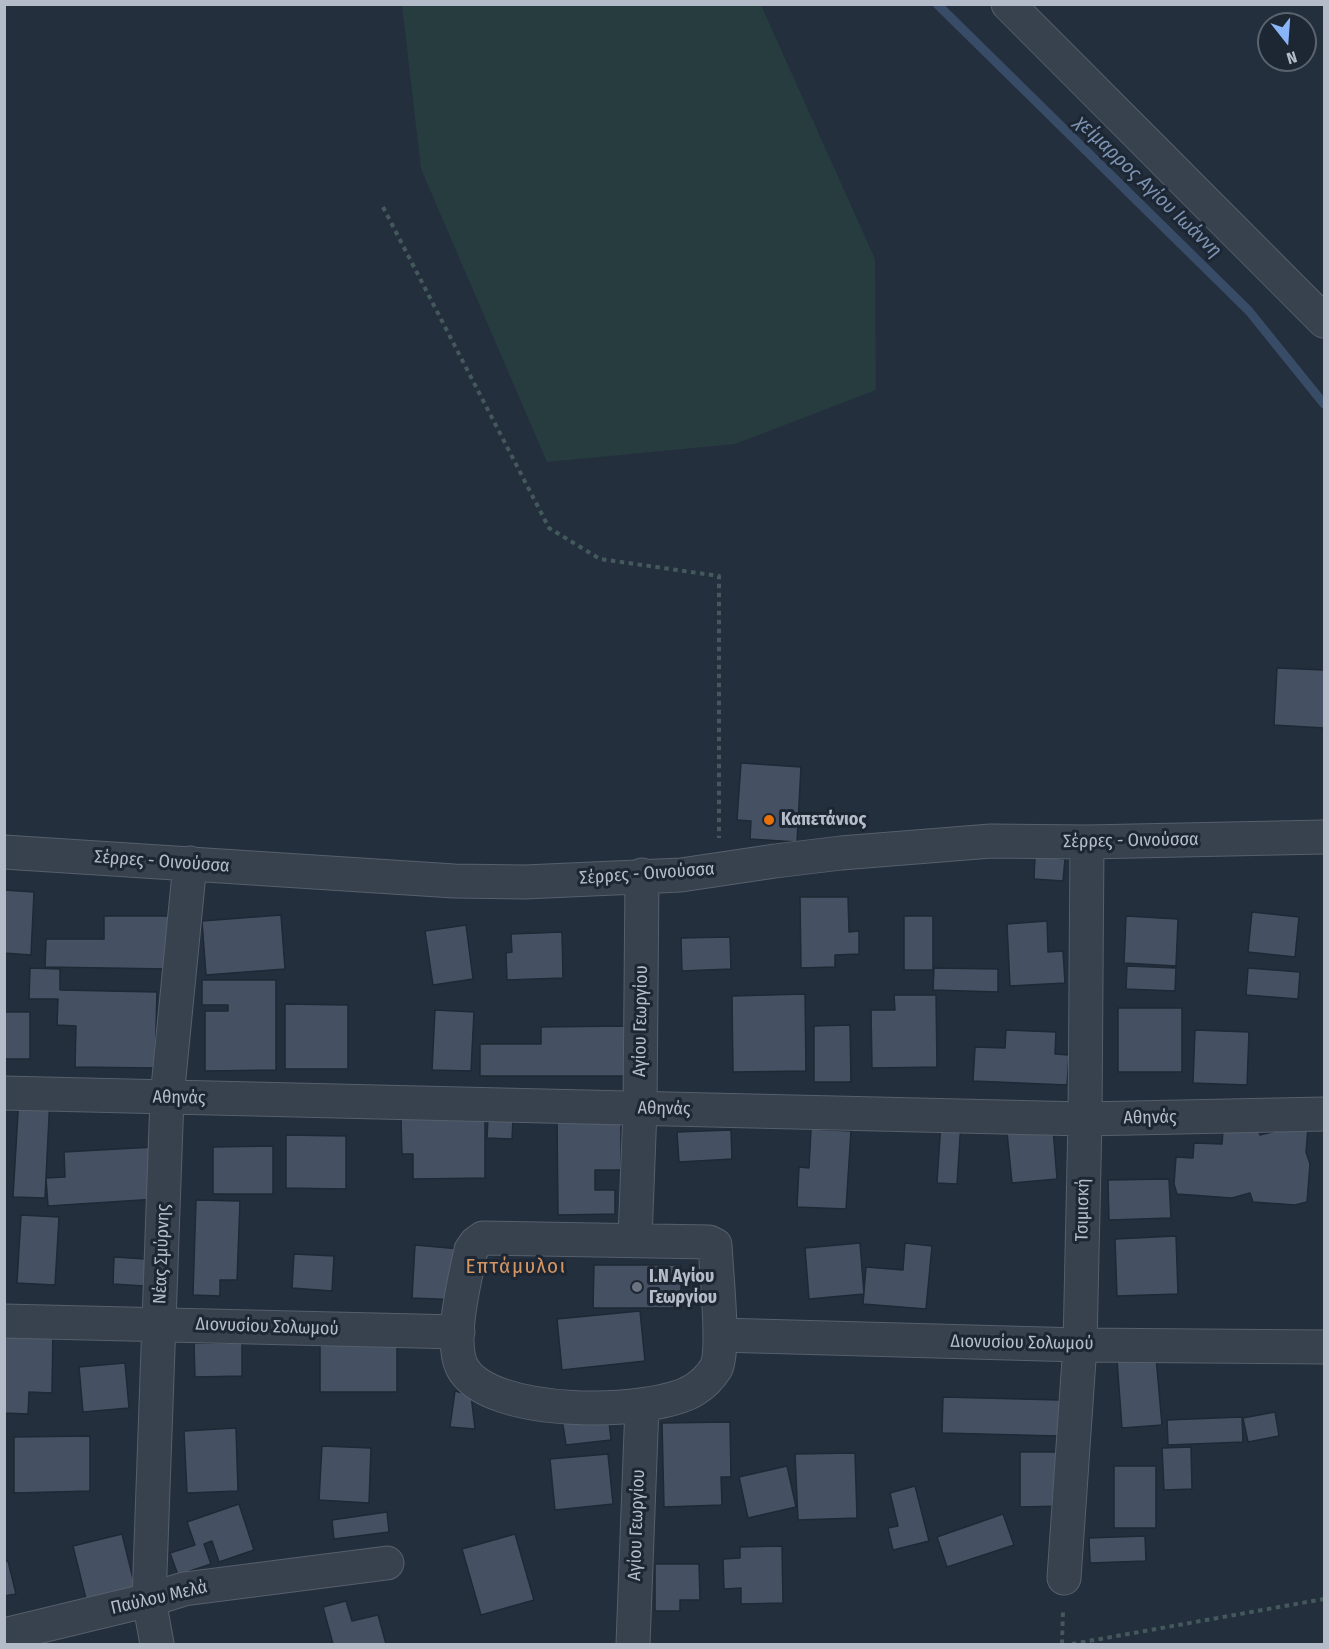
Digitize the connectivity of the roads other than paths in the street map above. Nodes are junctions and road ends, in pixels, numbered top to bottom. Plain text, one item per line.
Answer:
1 (1008, 4) edge
2 (1324, 321) edge
3 (1324, 837) edge
4 (1086, 842) junction
5 (4, 852) edge
6 (190, 863) junction
7 (642, 875) junction
8 (4, 1093) edge
9 (167, 1098) junction
10 (640, 1109) junction
11 (1324, 1114) edge
12 (1085, 1119) junction
13 (635, 1239) junction
14 (4, 1321) edge
15 (160, 1324) junction
16 (458, 1332) junction
17 (720, 1335) junction
18 (1080, 1345) junction
19 (1324, 1347) edge
20 (642, 1405) junction
21 (387, 1563) dead end
22 (1064, 1578) dead end
23 (149, 1600) junction
24 (4, 1635) edge
25 (157, 1644) edge
26 (633, 1644) edge

1 - 2 street
3 - 4 street, Σέρρες - Οινούσσα
4 - 7 street, Σέρρες - Οινούσσα
4 - 12 street, Τσιμισκή
5 - 6 street, Σέρρες - Οινούσσα
6 - 7 street, Σέρρες - Οινούσσα
6 - 9 street, Νέας Σμύρνης
7 - 10 street, Αγίου Γεωργίου
8 - 9 street, Αθηνάς
9 - 10 street, Αθηνάς
9 - 15 street, Νέας Σμύρνης
10 - 12 street, Αθηνάς
10 - 13 street, Αγίου Γεωργίου
11 - 12 street, Αθηνάς
12 - 18 street, Τσιμισκή
13 - 16 street
13 - 17 street
14 - 15 street, Διονυσίου Σολωμού
15 - 16 street, Διονυσίου Σολωμού
15 - 23 street, Νέας Σμύρνης
16 - 20 street
17 - 18 street, Διονυσίου Σολωμού
17 - 20 street
18 - 19 street, Διονυσίου Σολωμού
18 - 22 street, Τσιμισκή
20 - 26 street, Αγίου Γεωργίου
21 - 23 street, Παύλου Μελά
23 - 24 street, Παύλου Μελά
23 - 25 street, Νέας Σμύρνης

